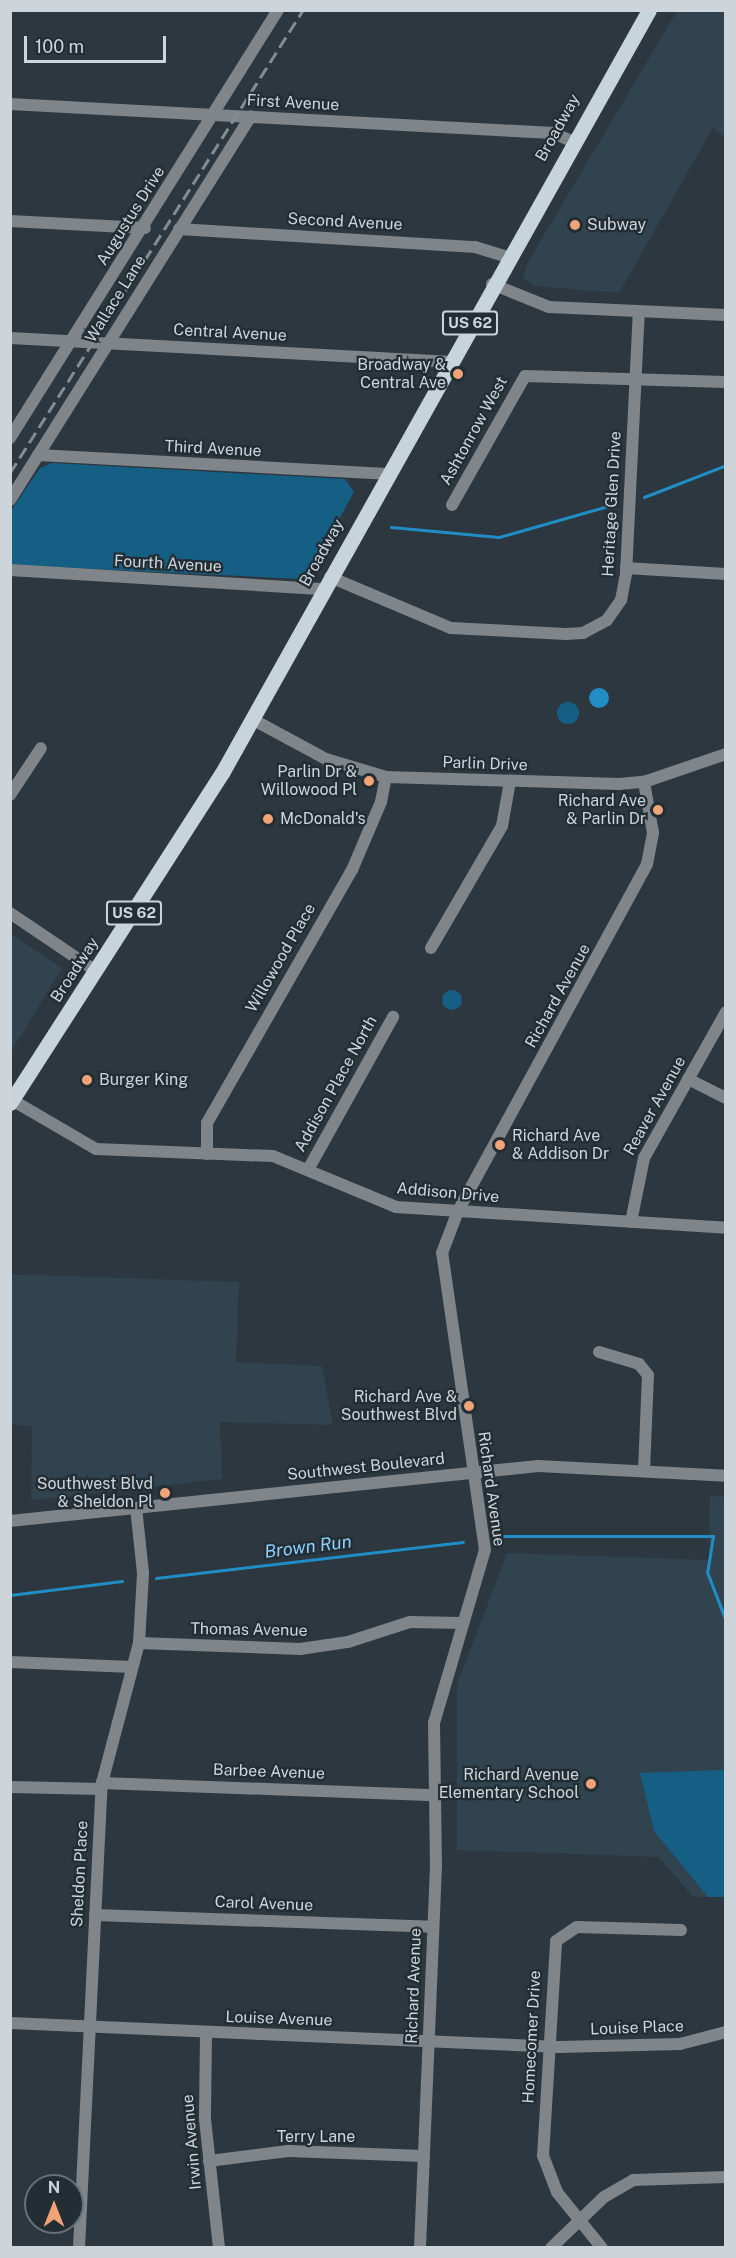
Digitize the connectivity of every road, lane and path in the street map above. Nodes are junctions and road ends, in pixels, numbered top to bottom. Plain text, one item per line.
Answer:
1 (278, 10) edge
2 (649, 10) edge
3 (10, 104) edge
4 (212, 115) junction
5 (251, 116) junction
6 (572, 141) junction
7 (10, 221) edge
8 (145, 228) junction
9 (179, 230) junction
10 (507, 257) junction
11 (492, 284) junction
12 (639, 311) junction
13 (726, 315) edge
14 (10, 338) edge
15 (73, 341) junction
16 (108, 342) junction
17 (448, 362) junction
18 (635, 378) junction
19 (726, 382) edge
20 (10, 438) edge
21 (38, 455) junction
22 (387, 474) junction
23 (10, 500) edge
24 (452, 505) dead end
25 (626, 568) junction
26 (10, 570) edge
27 (726, 574) edge
28 (327, 583) junction
29 (252, 719) junction
30 (41, 748) dead end
31 (726, 753) edge
32 (386, 777) junction
33 (510, 781) junction
34 (644, 782) junction
35 (10, 795) edge
36 (10, 913) edge
37 (430, 948) dead end
38 (96, 971) junction
39 (726, 1012) edge
40 (393, 1017) dead end
41 (688, 1079) junction
42 (726, 1098) edge
43 (11, 1101) edge
44 (207, 1154) junction
45 (309, 1168) junction
46 (458, 1211) junction
47 (631, 1222) junction
48 (726, 1228) edge
49 (599, 1352) dead end
50 (473, 1471) junction
51 (644, 1471) junction
52 (726, 1476) edge
53 (136, 1508) junction
54 (10, 1521) edge
55 (463, 1623) junction
56 (139, 1643) junction
57 (10, 1662) edge
58 (132, 1667) junction
59 (101, 1786) junction
60 (10, 1787) edge
61 (435, 1795) junction
62 (94, 1915) junction
63 (433, 1927) junction
64 (681, 1930) dead end
65 (10, 2023) edge
66 (90, 2028) junction
67 (726, 2032) edge
68 (206, 2033) junction
69 (429, 2042) junction
70 (547, 2047) junction
71 (424, 2156) junction
72 (209, 2161) junction
73 (726, 2177) edge
74 (580, 2220) junction
75 (79, 2247) edge
76 (219, 2247) edge
77 (420, 2247) edge
78 (551, 2247) edge
79 (602, 2247) edge

1 - 4 street, Augustus Drive
2 - 6 main road, Broadway / US 62
3 - 4 street, First Avenue
4 - 5 street, First Avenue
4 - 8 street, Augustus Drive
5 - 6 street, First Avenue
5 - 9 street, Wallace Lane
6 - 10 main road, Broadway / US 62
7 - 8 street
8 - 15 street, Augustus Drive
9 - 10 street, Second Avenue
9 - 16 street, Wallace Lane
10 - 11 main road, Broadway / US 62
11 - 12 street
11 - 17 main road, Broadway / US 62
12 - 13 street
12 - 18 street, Heritage Glen Drive
14 - 15 street, Central Avenue
15 - 16 street, Central Avenue
15 - 20 street, Augustus Drive
16 - 17 street, Central Avenue
16 - 21 street, Wallace Lane
17 - 22 main road, Broadway / US 62
18 - 19 street
18 - 24 street, Ashtonrow West
18 - 25 street, Heritage Glen Drive
21 - 22 street, Third Avenue
21 - 23 street, Wallace Lane
22 - 28 main road, Broadway / US 62
25 - 27 street
25 - 28 street, Heritage Glen Drive
26 - 28 street, Fourth Avenue
28 - 29 main road, Broadway / US 62
29 - 32 street, Parlin Drive
29 - 38 main road, Broadway / US 62
30 - 35 street
31 - 34 street, Parlin Drive
32 - 33 street, Parlin Drive
32 - 44 street, Willowood Place
33 - 34 street, Parlin Drive
33 - 37 street
34 - 46 street, Richard Avenue
36 - 38 street
38 - 43 main road, Broadway / US 62
39 - 41 street, Reaver Avenue
40 - 45 street, Addison Place North
41 - 42 street
41 - 47 street, Reaver Avenue
43 - 44 street, Addison Drive
44 - 45 street, Addison Drive
45 - 46 street, Addison Drive
46 - 47 street, Addison Drive
46 - 50 street, Richard Avenue
47 - 48 street, Addison Drive
49 - 51 street
50 - 51 street, Southwest Boulevard
50 - 53 street, Southwest Boulevard
50 - 55 street, Richard Avenue
51 - 52 street, Southwest Boulevard
53 - 54 street, Southwest Boulevard
53 - 56 street, Sheldon Place
55 - 56 street, Thomas Avenue
55 - 61 street, Richard Avenue
56 - 58 street, Sheldon Place
57 - 58 street
58 - 59 street, Sheldon Place
59 - 60 street, Barbee Avenue
59 - 61 street, Barbee Avenue
59 - 62 street, Sheldon Place
61 - 63 street, Richard Avenue
62 - 63 street, Carol Avenue
62 - 66 street, Sheldon Place
63 - 69 street, Richard Avenue
64 - 70 street, Homecomer Drive
65 - 66 street, Louise Avenue
66 - 68 street, Louise Avenue
66 - 75 street, Sheldon Place
67 - 70 street, Louise Place
68 - 69 street, Louise Avenue
68 - 72 street, Irwin Avenue
69 - 70 street, Louise Avenue
69 - 71 street, Richard Avenue
70 - 74 street, Homecomer Drive
71 - 72 street, Terry Lane
71 - 77 street, Richard Avenue
72 - 76 street, Irwin Avenue
73 - 74 street
74 - 78 street
74 - 79 street, Homecomer Drive

